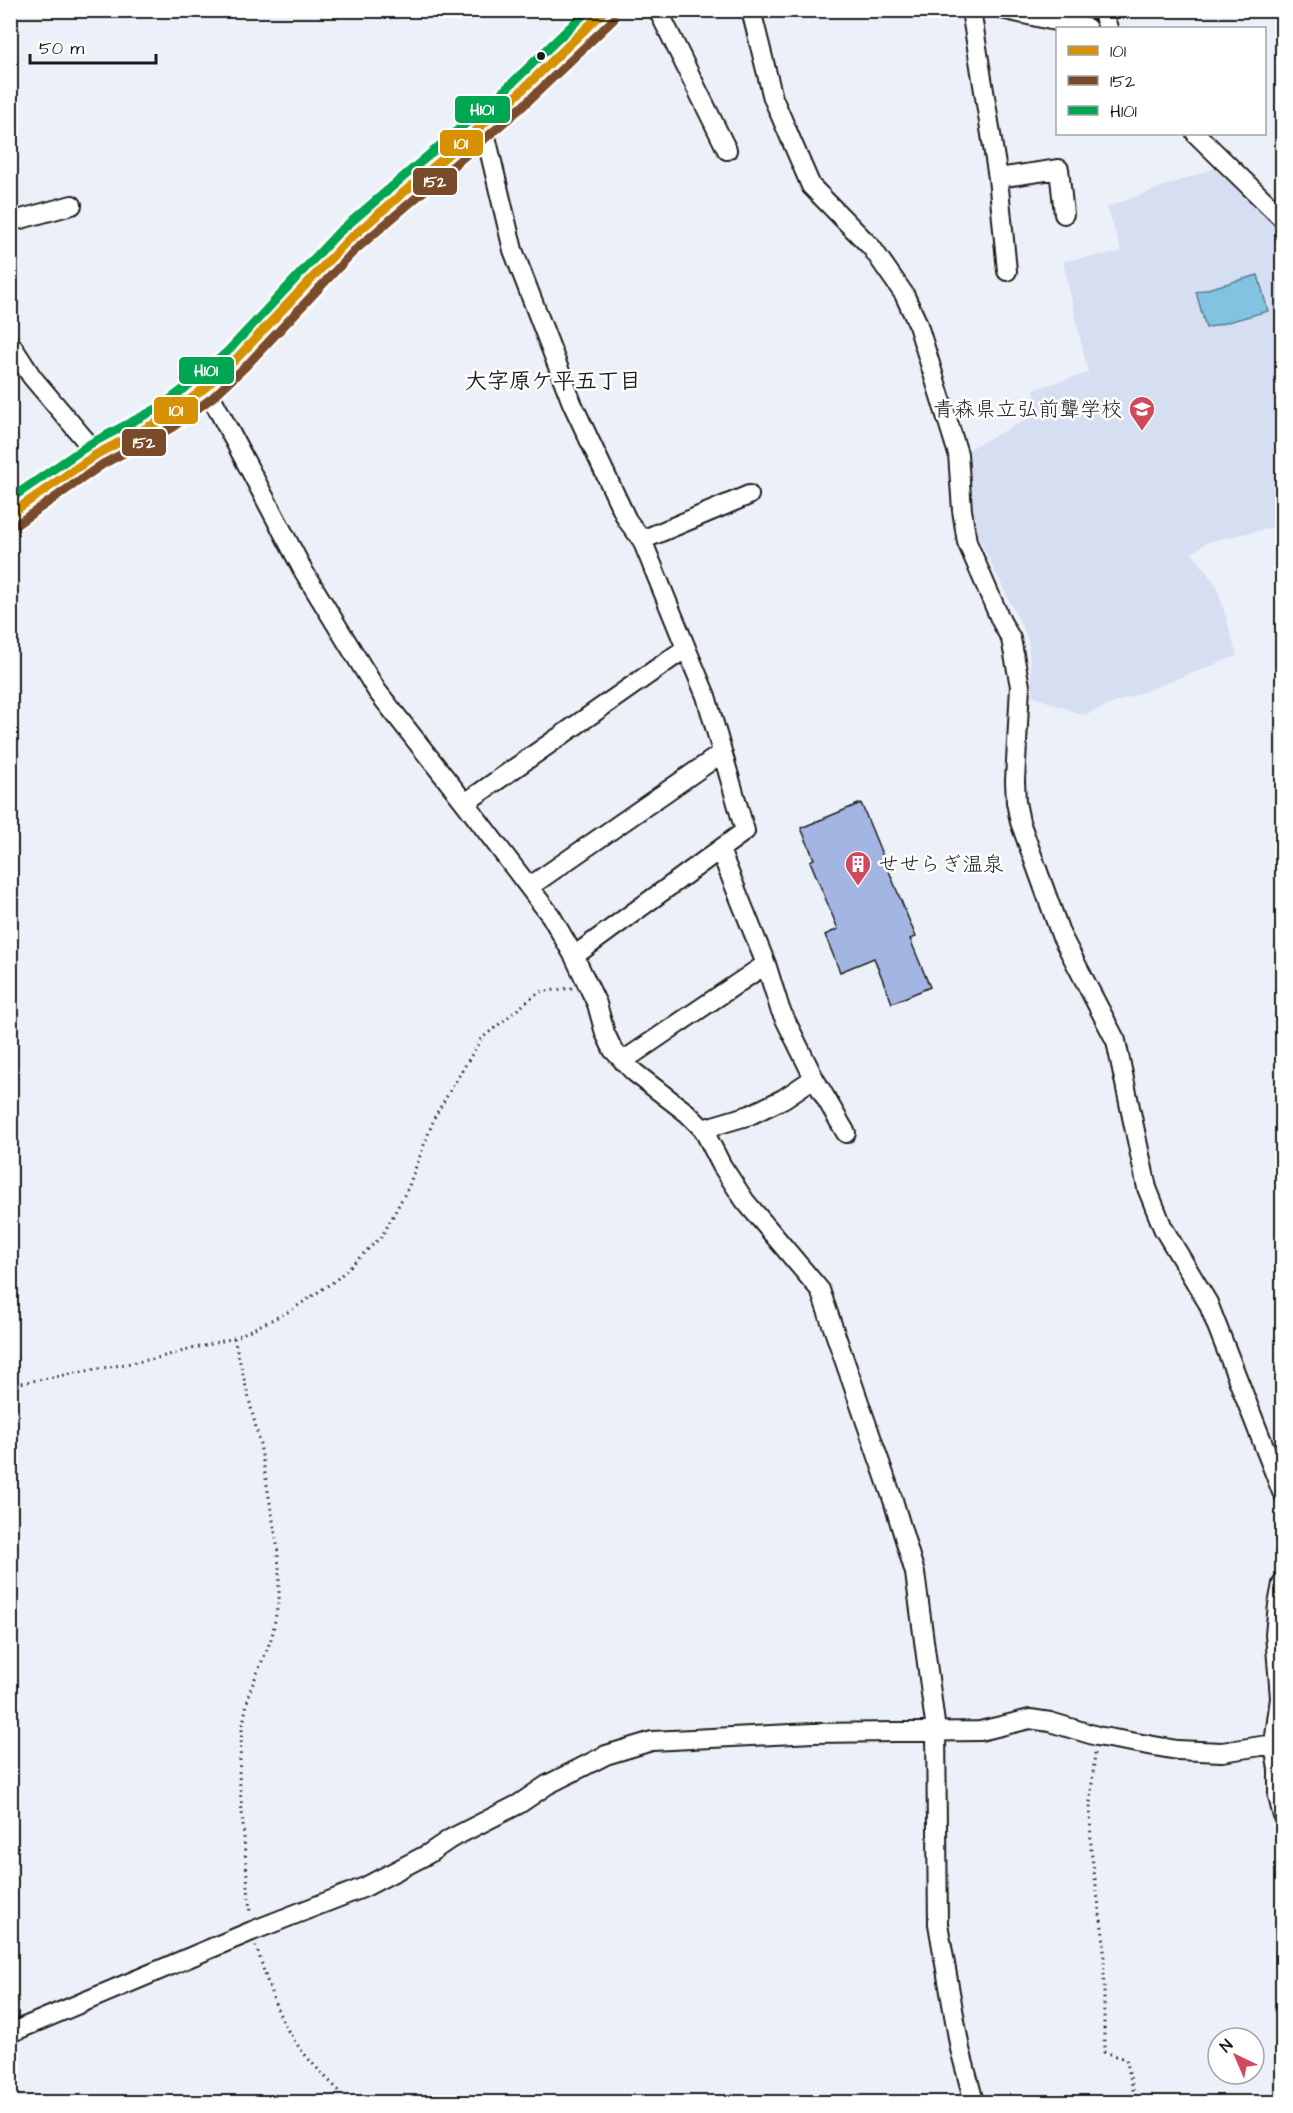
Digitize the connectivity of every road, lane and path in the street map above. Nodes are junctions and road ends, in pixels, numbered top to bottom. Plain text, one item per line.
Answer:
1 (606, 10) edge
2 (658, 10) edge
3 (751, 10) edge
4 (971, 10) edge
5 (1006, 10) edge
6 (1102, 10) edge
7 (1082, 27) edge
8 (1108, 27) edge
9 (483, 124) junction
10 (1197, 135) edge
11 (727, 150) dead end
12 (998, 178) junction
13 (72, 205) dead end
14 (1064, 214) dead end
15 (1282, 218) edge
16 (10, 222) edge
17 (1007, 270) dead end
18 (10, 343) edge
19 (206, 387) junction
20 (97, 454) junction
21 (749, 495) dead end
22 (10, 513) edge
23 (642, 540) junction
24 (686, 648) junction
25 (722, 753) junction
26 (465, 803) junction
27 (720, 850) junction
28 (529, 887) junction
29 (574, 956) junction
30 (766, 964) junction
31 (588, 986) junction
32 (622, 1061) junction
33 (814, 1078) junction
34 (702, 1129) junction
35 (846, 1133) dead end
36 (234, 1338) junction
37 (10, 1385) edge
38 (1282, 1492) edge
39 (1282, 1584) edge
40 (1281, 1697) edge
41 (936, 1731) junction
42 (1097, 1736) junction
43 (1274, 1744) junction
44 (1282, 1813) edge
45 (252, 1931) junction
46 (10, 2032) edge
47 (350, 2103) edge
48 (974, 2103) edge
49 (1136, 2103) edge

1 - 9 street
2 - 11 street
3 - 38 street
4 - 12 street
5 - 7 street
6 - 8 street
9 - 19 street
9 - 23 street
10 - 15 street
12 - 14 street
12 - 17 street
13 - 16 street
18 - 20 street
19 - 20 street
19 - 26 street
20 - 22 street
21 - 23 street
23 - 24 street
24 - 25 street
24 - 26 street
25 - 27 street
25 - 28 street
26 - 28 street
27 - 29 street
27 - 30 street
28 - 29 street
29 - 31 street
30 - 32 street
30 - 33 street
31 - 32 street
31 - 36 path
32 - 34 street
33 - 34 street
33 - 35 street
34 - 41 street
36 - 37 path
36 - 45 path
39 - 40 street
40 - 43 street
41 - 42 street
41 - 45 street
41 - 48 street
42 - 43 street
42 - 49 path
43 - 44 street
45 - 46 street
45 - 47 path

